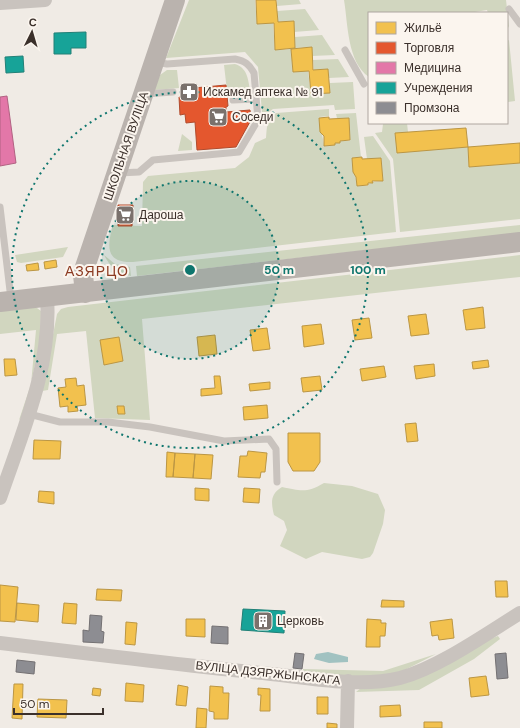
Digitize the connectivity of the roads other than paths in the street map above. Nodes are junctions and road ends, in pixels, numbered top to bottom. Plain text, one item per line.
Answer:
1 (45, 0) edge
2 (175, 0) edge
3 (3, 2) edge
4 (510, 9) dead end
5 (520, 24) edge
6 (345, 50) dead end
7 (154, 62) junction
8 (364, 84) dead end
9 (172, 92) dead end
10 (143, 94) junction
11 (256, 99) junction
12 (233, 100) dead end
13 (116, 173) junction
14 (0, 207) edge
15 (520, 242) edge
16 (85, 293) junction
17 (47, 297) junction
18 (6, 302) edge
19 (29, 414) junction
20 (276, 482) dead end
21 (0, 498) edge
22 (520, 613) edge
23 (0, 643) edge
24 (348, 682) junction
25 (347, 728) edge

1 - 3 street
2 - 7 main road, ШКОЛЬНАЯ ВУЛІЦА
4 - 5 lane
6 - 8 lane
7 - 10 main road, ШКОЛЬНАЯ ВУЛІЦА
7 - 11 lane
9 - 10 lane
10 - 13 main road, ШКОЛЬНАЯ ВУЛІЦА
11 - 12 lane
11 - 13 lane
13 - 16 main road, ШКОЛЬНАЯ ВУЛІЦА
14 - 18 lane
15 - 16 main road
16 - 17 main road
17 - 18 main road
17 - 19 street
19 - 20 lane
19 - 21 street
22 - 24 street, ВУЛІЦА ДЗЯРЖЫНСКАГА
23 - 24 street, ВУЛІЦА ДЗЯРЖЫНСКАГА
24 - 25 street

